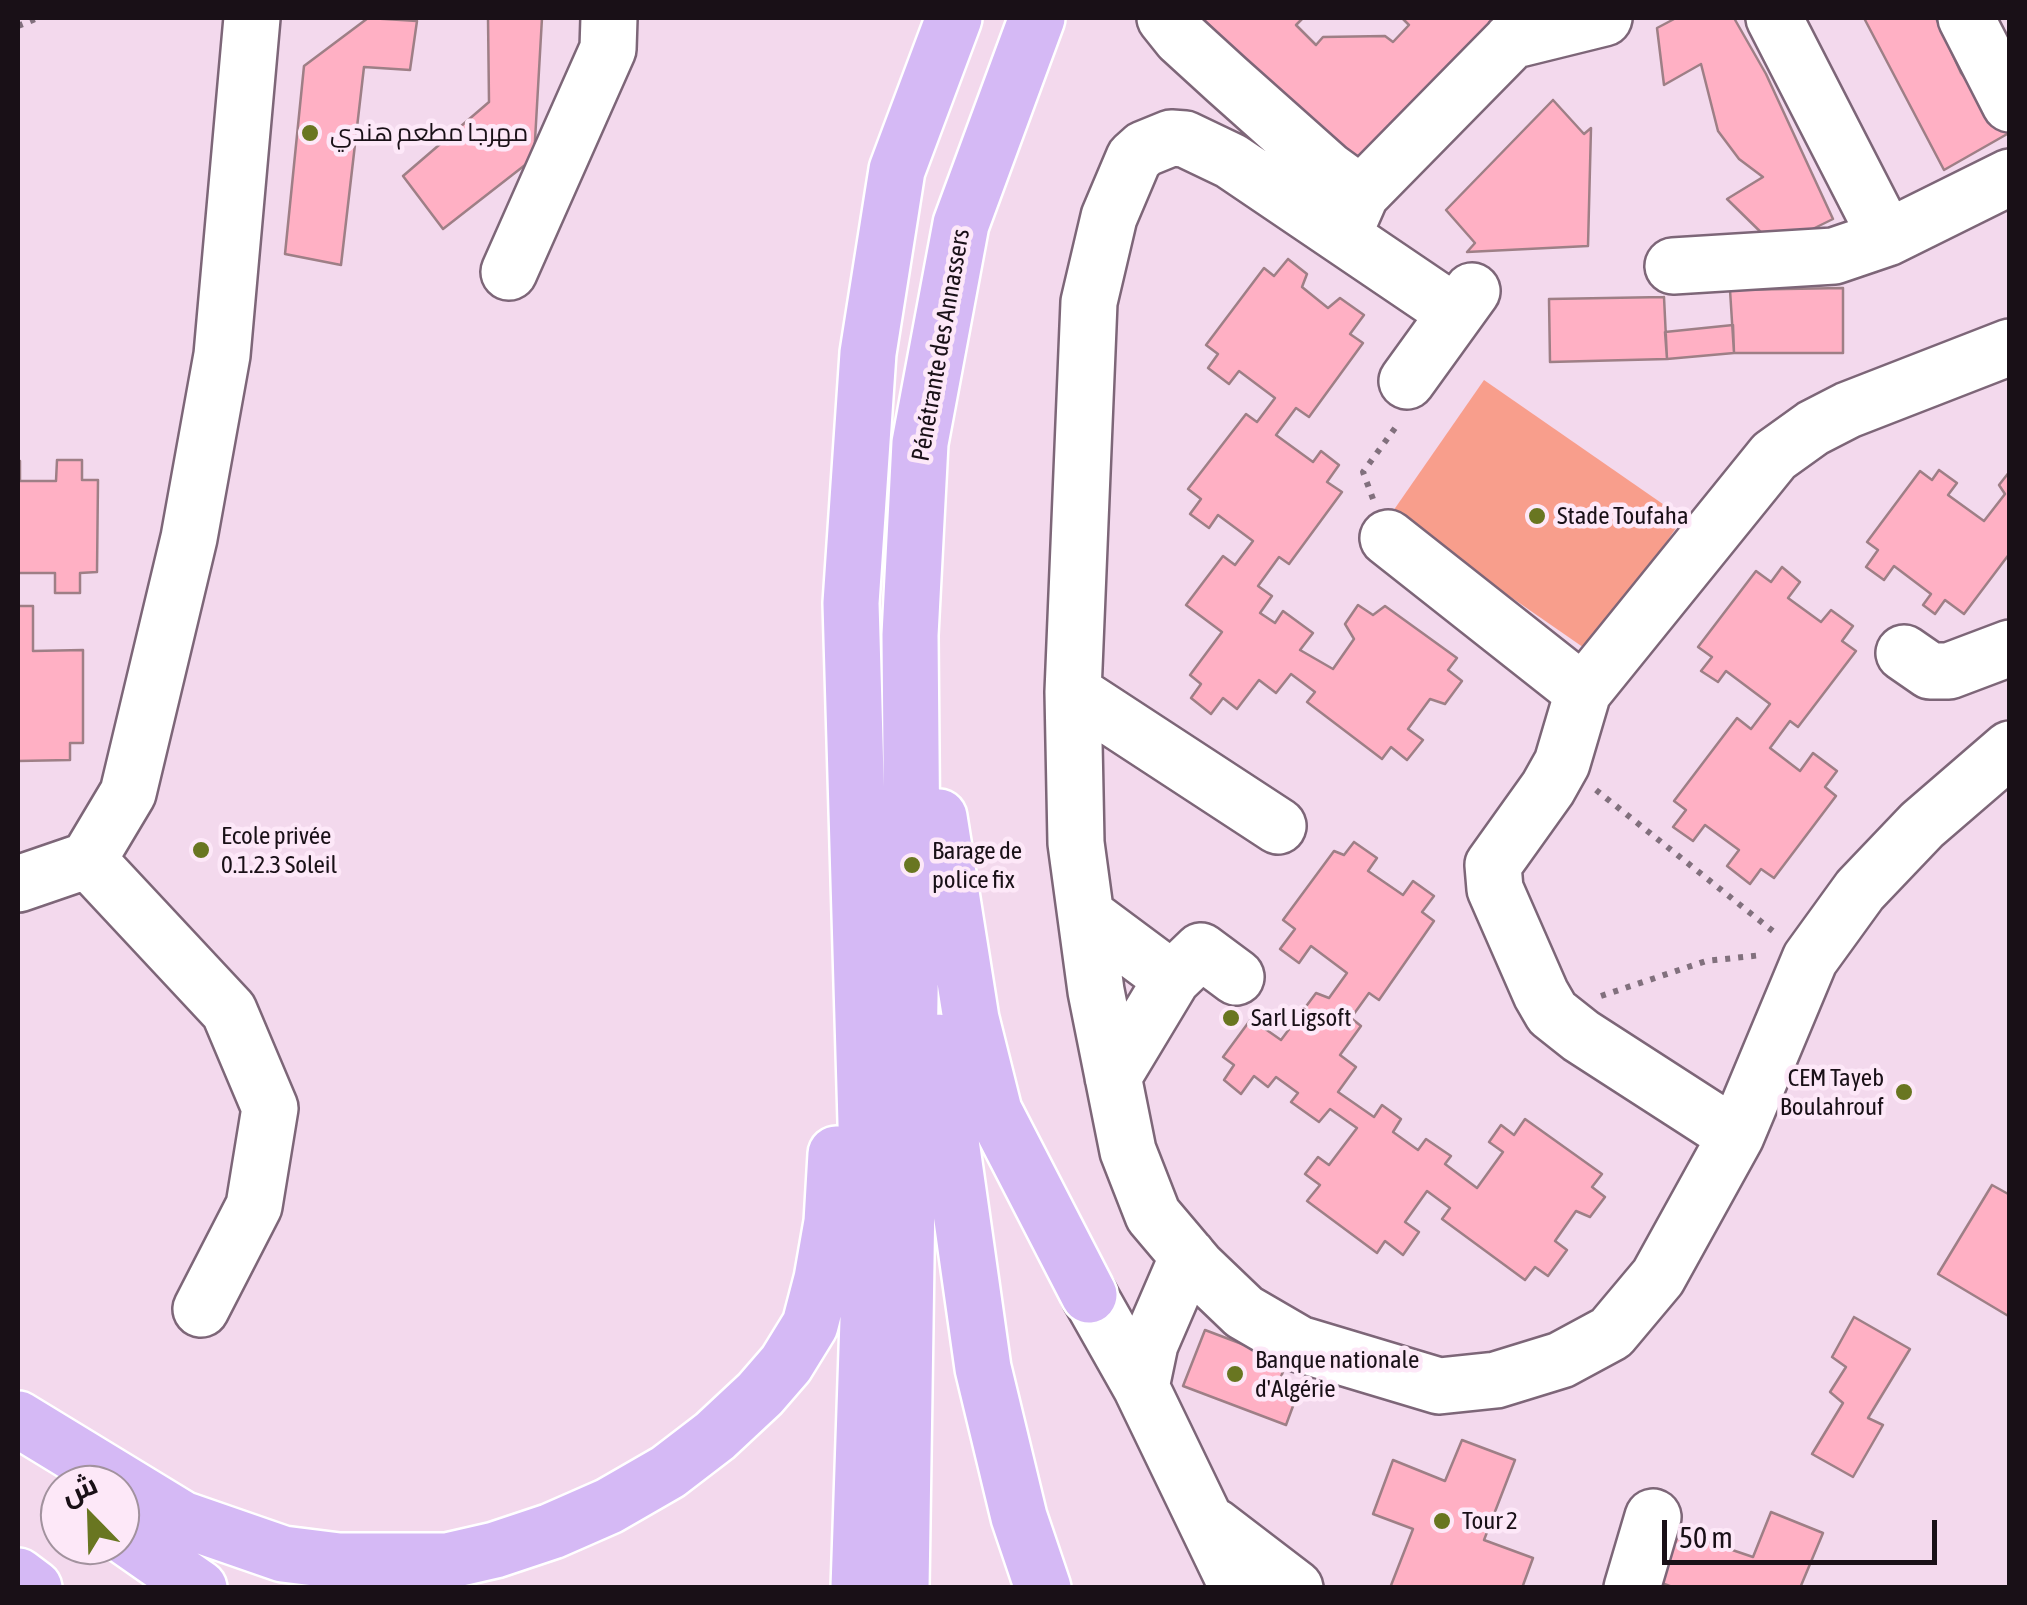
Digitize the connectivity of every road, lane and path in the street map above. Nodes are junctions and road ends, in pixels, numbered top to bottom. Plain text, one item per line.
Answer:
1 (38, 18) edge
2 (252, 18) edge
3 (609, 18) edge
4 (1037, 18) edge
5 (1165, 18) edge
6 (1604, 18) edge
7 (1774, 18) edge
8 (1966, 18) edge
9 (953, 21) edge
10 (18, 26) edge
11 (1522, 29) edge
12 (2003, 74) edge
13 (2010, 177) edge
14 (1352, 214) junction
15 (1888, 238) junction
16 (1673, 266) dead end
17 (508, 272) dead end
18 (2010, 347) edge
19 (1404, 400) joint
20 (1388, 538) joint
21 (910, 635) junction
22 (2010, 648) edge
23 (1904, 653) dead end
24 (1073, 692) junction
25 (1583, 692) junction
26 (2010, 749) edge
27 (1562, 763) junction
28 (1278, 826) dead end
29 (88, 860) junction
30 (912, 864) junction
31 (18, 884) edge
32 (1086, 915) junction
33 (862, 918) junction
34 (1810, 960) junction
35 (1236, 976) dead end
36 (1172, 979) junction
37 (1552, 1013) junction
38 (1114, 1077) junction
39 (1736, 1136) junction
40 (1188, 1256) junction
41 (1089, 1295) joint
42 (200, 1309) dead end
43 (1140, 1387) junction
44 (18, 1419) edge
45 (18, 1463) edge
46 (40, 1478) edge
47 (1653, 1517) dead end
48 (1204, 1518) junction
49 (140, 1547) edge
50 (18, 1576) edge
51 (34, 1588) edge
52 (199, 1588) edge
53 (858, 1588) edge
54 (901, 1588) edge
55 (1043, 1588) edge
56 (1238, 1588) edge
57 (1294, 1588) edge
58 (1632, 1588) edge

1 - 10 path
2 - 29 street
3 - 17 street
4 - 21 highway, Pénétrante des Annassers
5 - 14 street
6 - 11 street
7 - 15 street
8 - 12 street
9 - 33 highway
11 - 14 street
13 - 15 street
14 - 19 street
14 - 24 street
15 - 16 street
18 - 25 street
19 - 20 path
20 - 25 street
21 - 30 highway, Pénétrante des Annassers
21 - 41 highway
22 - 23 street
24 - 28 street
24 - 32 street
25 - 27 street
26 - 34 street
27 - 34 path
27 - 37 street
29 - 31 street
29 - 42 street
30 - 54 highway
30 - 55 highway
32 - 36 street
32 - 38 street
33 - 44 highway
33 - 53 highway
34 - 37 path
34 - 39 street
35 - 36 street
36 - 38 street
37 - 39 street
38 - 40 street
39 - 40 street
40 - 43 street
41 - 43 street
43 - 48 street
45 - 46 highway
47 - 58 street
48 - 56 street
48 - 57 street
49 - 52 highway
50 - 51 highway

